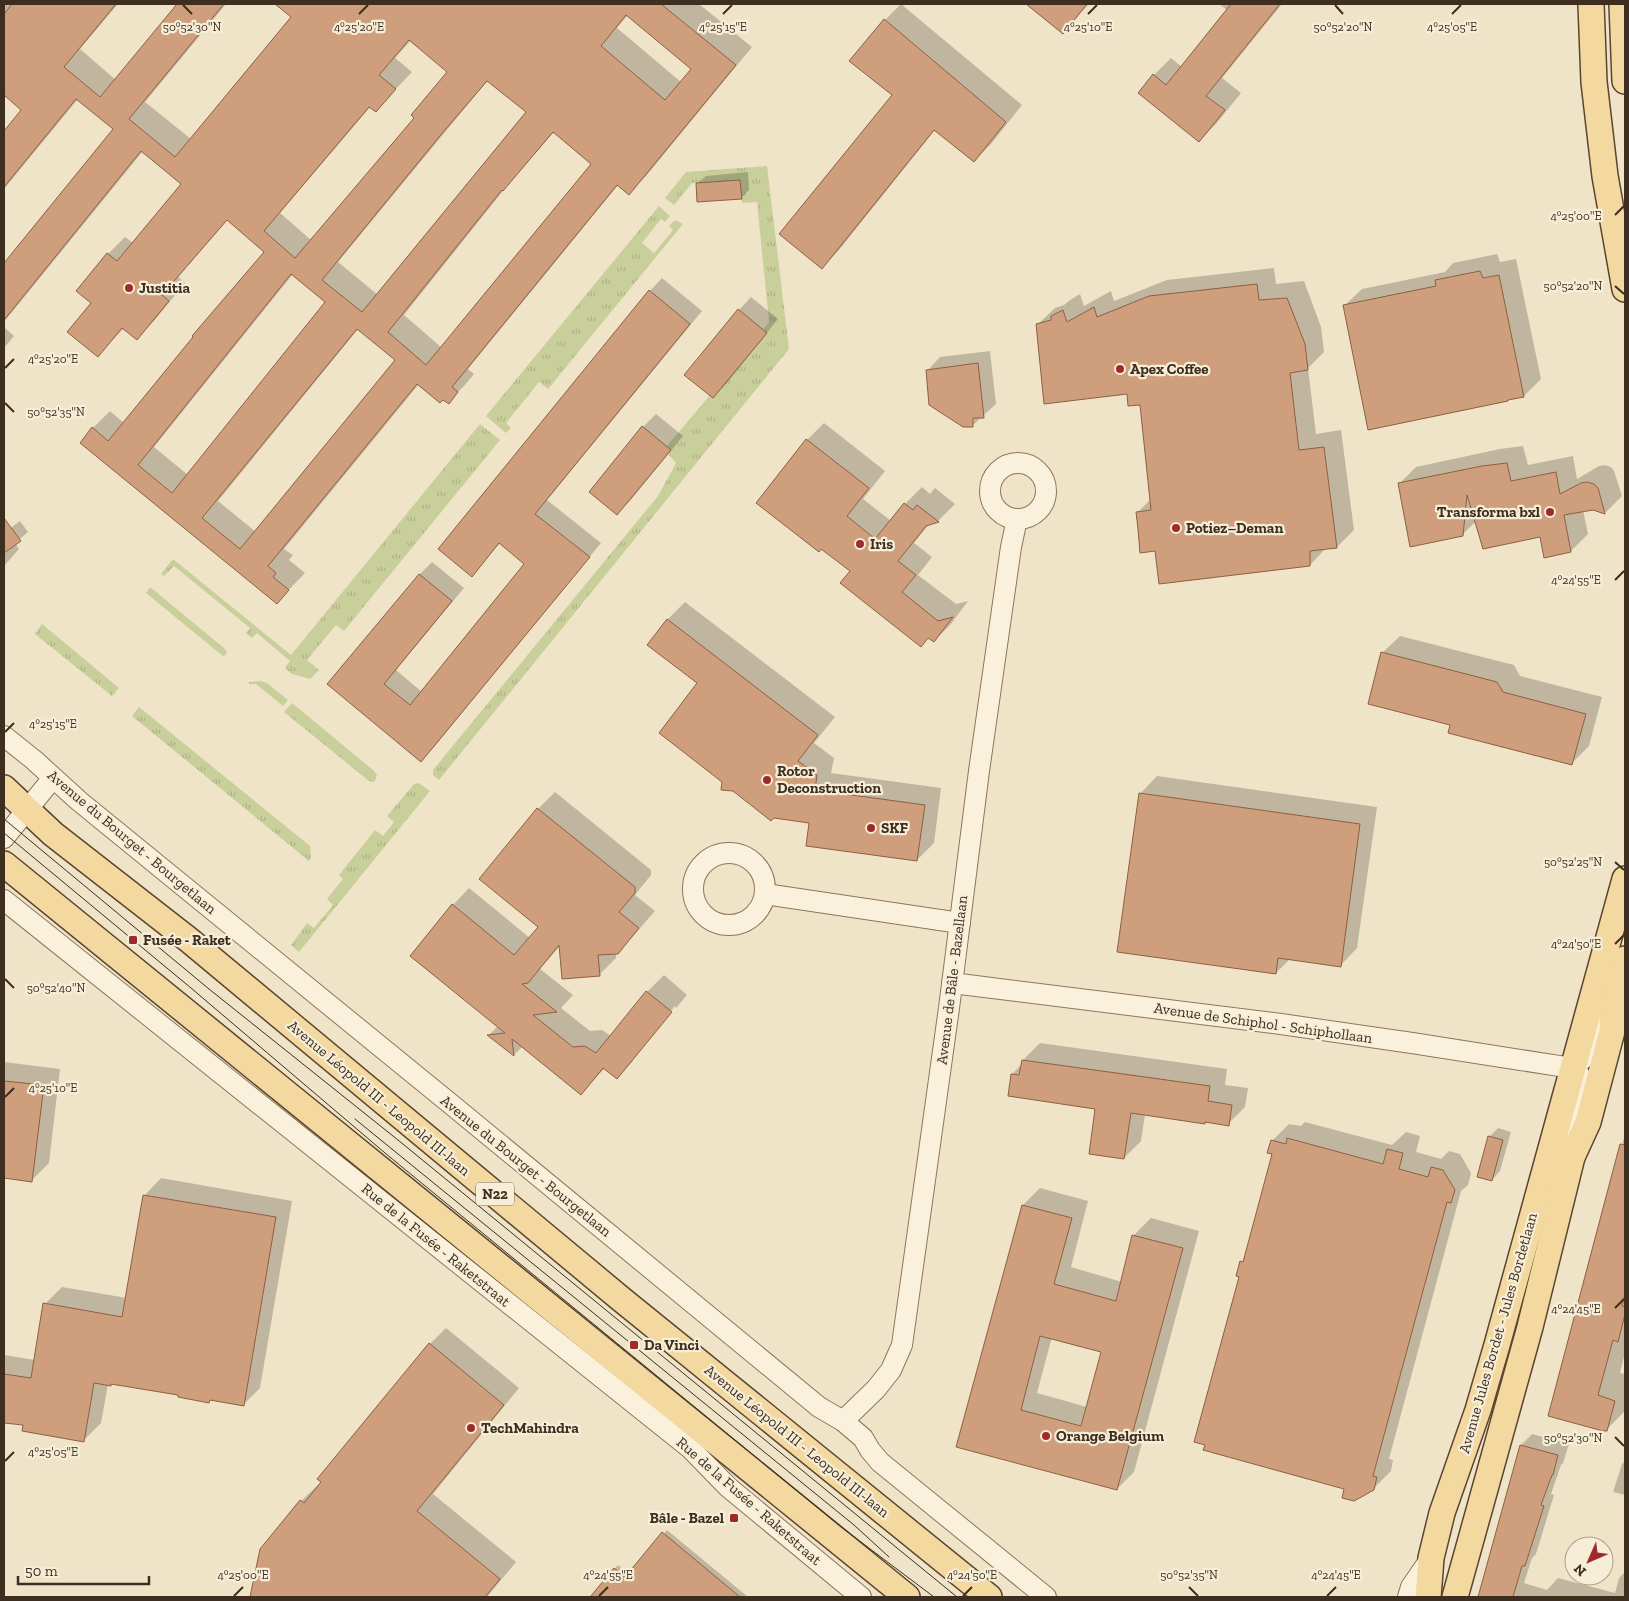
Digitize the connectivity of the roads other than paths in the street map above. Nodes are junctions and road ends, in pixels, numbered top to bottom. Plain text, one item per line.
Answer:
1 (1591, 4) edge
2 (1622, 4) edge
3 (1625, 81) edge
4 (1625, 289) edge
5 (1018, 519) dead end
6 (4, 736) edge
7 (54, 778) junction
8 (4, 788) edge
9 (27, 810) junction
10 (4, 838) edge
11 (4, 864) edge
12 (1625, 878) edge
13 (765, 894) dead end
14 (4, 900) edge
15 (960, 923) junction
16 (1625, 958) edge
17 (952, 984) junction
18 (1613, 1002) junction
19 (1572, 1068) junction
20 (1562, 1196) junction
21 (843, 1421) junction
22 (1431, 1558) junction
23 (862, 1597) edge
24 (907, 1597) edge
25 (989, 1597) edge
26 (1046, 1597) edge
27 (1408, 1597) edge
28 (1428, 1597) edge
29 (1455, 1597) edge

1 - 4 main road
2 - 3 main road
5 - 15 street, Avenue de Bâle - Bazellaan
6 - 7 street, Avenue du Bourget - Bourgetlaan
7 - 9 street
7 - 21 street, Avenue du Bourget - Bourgetlaan
8 - 9 main road, Avenue Léopold III - Leopold III-laan / N22
9 - 10 street
9 - 25 main road, Avenue Léopold III - Leopold III-laan / N22
11 - 24 main road
12 - 19 main road, Avenue Jules Bordet - Jules Bordetlaan
13 - 15 street
14 - 23 street, Rue de la Fusée - Raketstraat
15 - 17 street, Avenue de Bâle - Bazellaan
16 - 18 main road, Avenue Jules Bordet - Jules Bordetlaan
17 - 19 street, Avenue de Schiphol - Schiphollaan
17 - 21 street, Avenue de Bâle - Bazellaan
18 - 19 street, Avenue Jules Bordet - Jules Bordetlaan
18 - 20 main road, Avenue Jules Bordet - Jules Bordetlaan
19 - 20 street, Avenue Jules Bordet - Jules Bordetlaan
19 - 22 main road, Avenue Jules Bordet - Jules Bordetlaan
20 - 29 main road, Avenue Jules Bordet - Jules Bordetlaan
21 - 26 street, Avenue du Bourget - Bourgetlaan
22 - 27 street
22 - 28 main road, Avenue Jules Bordet - Jules Bordetlaan

